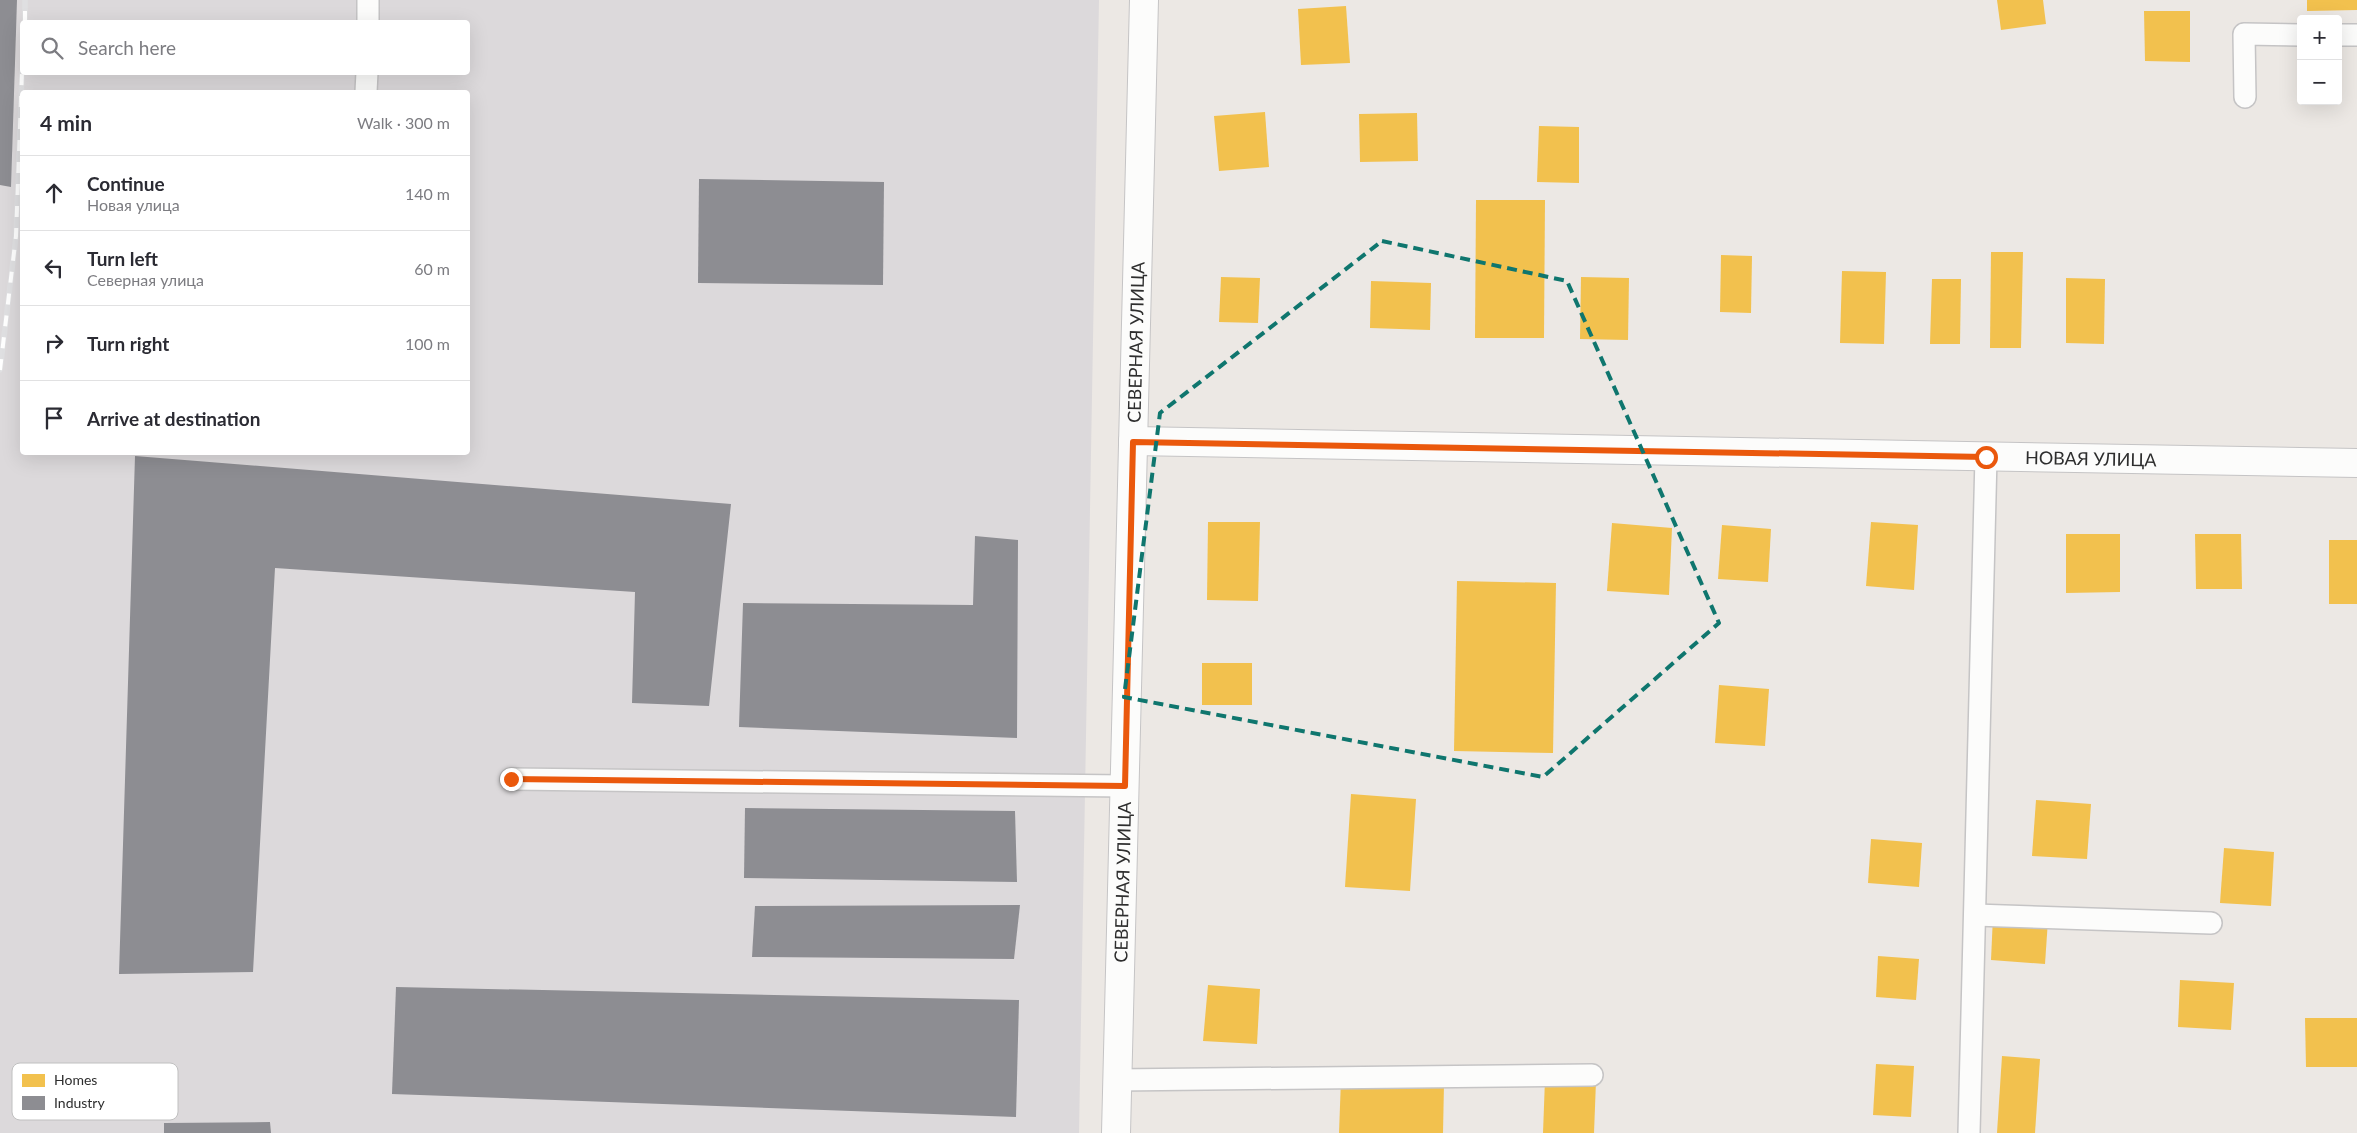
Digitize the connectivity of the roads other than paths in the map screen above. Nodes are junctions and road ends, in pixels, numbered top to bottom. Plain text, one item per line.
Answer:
1 (368, 0) edge
2 (1144, 0) edge
3 (368, 20) edge
4 (2297, 35) edge
5 (2342, 35) edge
6 (2357, 35) edge
7 (367, 75) edge
8 (366, 90) edge
9 (2245, 97) dead end
10 (1133, 442) junction
11 (1986, 457) junction
12 (2357, 463) edge
13 (511, 779) dead end
14 (1125, 786) junction
15 (1975, 915) junction
16 (2210, 923) dead end
17 (1592, 1074) dead end
18 (1118, 1080) junction
19 (1116, 1133) edge
20 (1969, 1133) edge

1 - 3 lane
2 - 10 street, СЕВЕРНАЯ УЛИЦА
4 - 9 lane
5 - 6 lane
7 - 8 lane
10 - 11 street, НОВАЯ УЛИЦА
10 - 14 street, СЕВЕРНАЯ УЛИЦА
11 - 12 street, НОВАЯ УЛИЦА
11 - 15 lane
13 - 14 lane
14 - 18 street, СЕВЕРНАЯ УЛИЦА
15 - 16 lane
15 - 20 lane
17 - 18 lane
18 - 19 street, СЕВЕРНАЯ УЛИЦА

